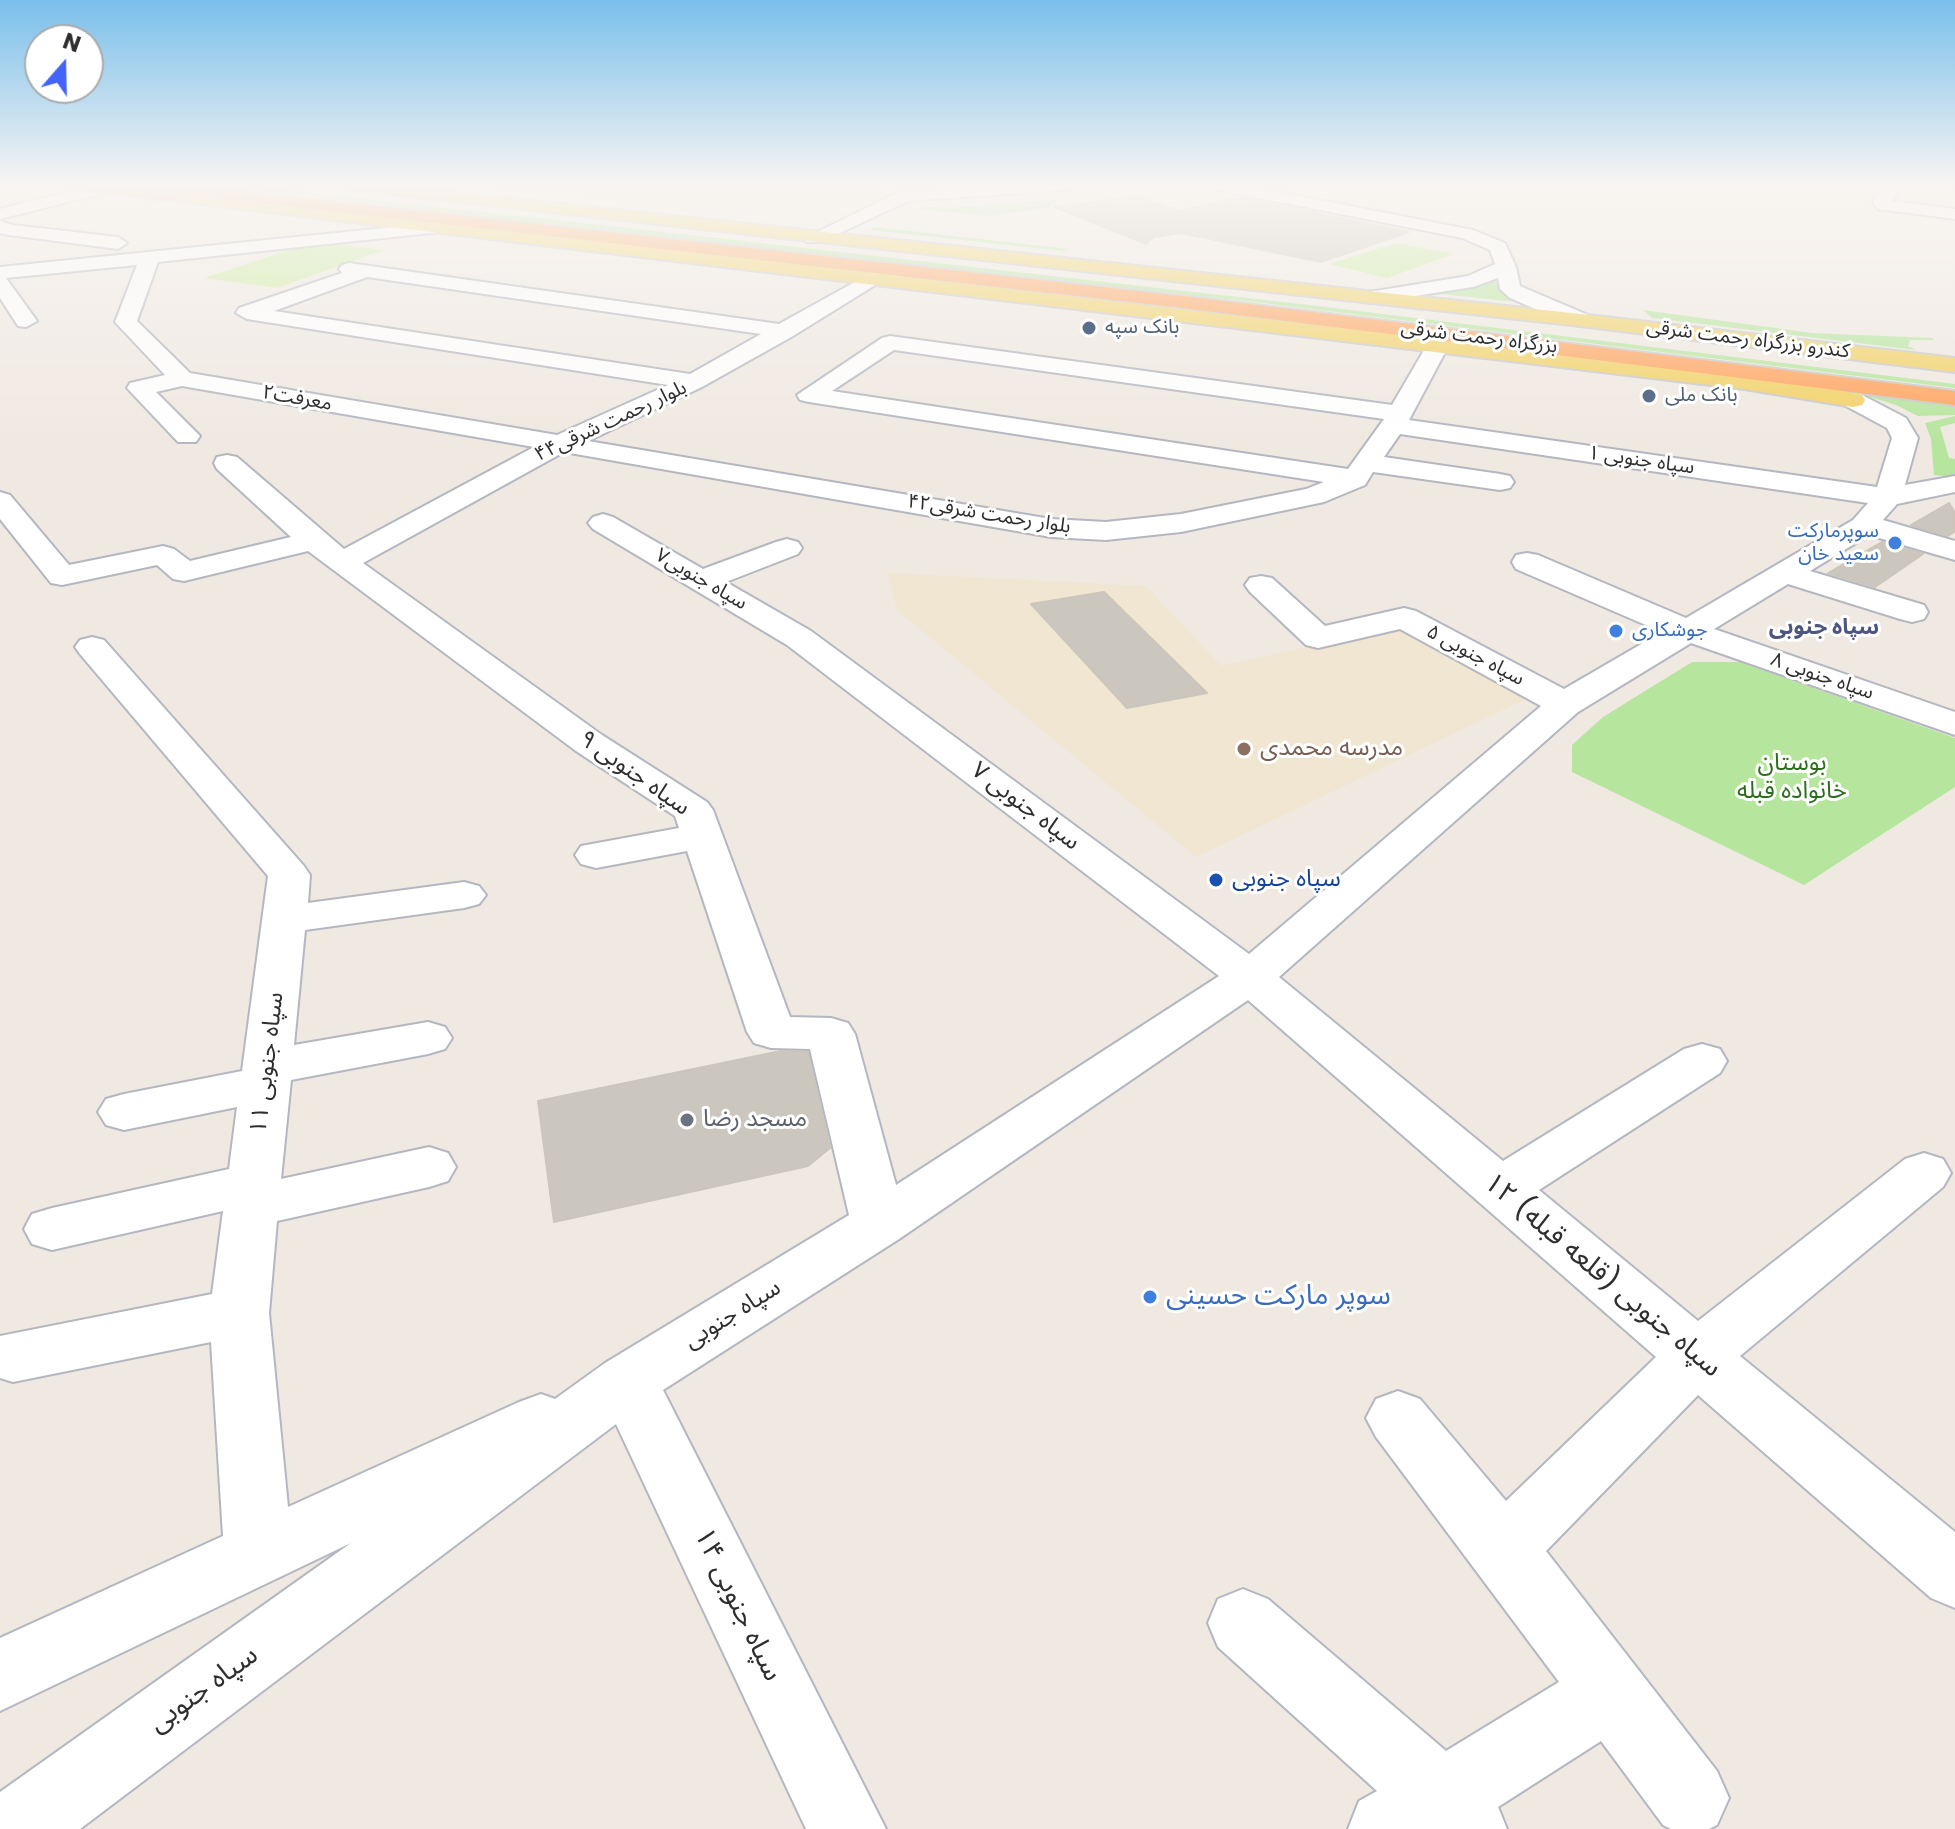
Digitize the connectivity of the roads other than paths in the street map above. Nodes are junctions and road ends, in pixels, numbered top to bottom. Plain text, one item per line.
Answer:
1 (25, 270) edge
2 (145, 270) edge
3 (355, 270) edge
4 (358, 270) edge
5 (809, 270) edge
6 (960, 270) edge
7 (971, 270) edge
8 (1086, 270) edge
9 (1112, 270) edge
10 (1498, 270) edge
11 (1507, 270) edge
12 (0, 273) edge
13 (1023, 277) junction
14 (873, 278) junction
15 (0, 283) edge
16 (966, 288) junction
17 (1370, 297) junction
18 (1580, 320) junction
19 (26, 321) dead end
20 (785, 331) junction
21 (1438, 345) junction
22 (1955, 365) edge
23 (182, 379) junction
24 (1955, 381) edge
25 (694, 382) junction
26 (1955, 398) edge
27 (1853, 400) joint
28 (1395, 419) junction
29 (187, 436) dead end
30 (560, 444) junction
31 (227, 463) dead end
32 (1361, 471) junction
33 (1500, 482) dead end
34 (1955, 484) edge
35 (0, 501) edge
36 (1877, 510) junction
37 (603, 523) dead end
38 (787, 548) dead end
39 (329, 551) junction
40 (1955, 551) edge
41 (1527, 562) dead end
42 (1785, 573) junction
43 (701, 580) junction
44 (1261, 585) dead end
45 (1912, 612) dead end
46 (1689, 631) junction
47 (799, 638) joint
48 (92, 647) dead end
49 (1565, 704) junction
50 (1955, 724) edge
51 (702, 836) junction
52 (596, 855) dead end
53 (464, 895) dead end
54 (284, 920) junction
55 (1250, 977) junction
56 (428, 1038) dead end
57 (1702, 1061) dead end
58 (266, 1076) junction
59 (124, 1112) dead end
60 (429, 1167) dead end
61 (1924, 1173) dead end
62 (1499, 1189) junction
63 (252, 1195) junction
64 (879, 1224) junction
65 (52, 1229) dead end
66 (239, 1313) junction
67 (1697, 1356) junction
68 (13, 1357) dead end
69 (627, 1381) junction
70 (1398, 1418) dead end
71 (1503, 1549) junction
72 (258, 1551) junction
73 (1955, 1575) edge
74 (1243, 1623) dead end
75 (0, 1675) edge
76 (1609, 1693) junction
77 (1690, 1798) dead end
78 (1432, 1819) edge
79 (15, 1829) edge
80 (847, 1829) edge

1 - 12 street
2 - 23 street
3 - 25 street
4 - 20 street
5 - 14 main road, کندرو بزرگراه رحمت شرقی
6 - 13 highway, بزرگراه رحمت شرقی
7 - 13 highway, بزرگراه رحمت شرقی
8 - 13 highway
9 - 17 main road, کندرو بزرگراه رحمت شرقی
10 - 17 street
11 - 18 street
13 - 16 highway
13 - 24 highway, بزرگراه رحمت شرقی
13 - 26 highway, بزرگراه رحمت شرقی
14 - 16 main road, کندرو بزرگراه رحمت شرقی
14 - 20 street, ۴۴بلوار رحمت شرقی
15 - 19 street
16 - 21 main road, کندرو بزرگراه رحمت شرقی
17 - 18 main road, کندرو بزرگراه رحمت شرقی
18 - 22 main road, کندرو بزرگراه رحمت شرقی
20 - 25 street, ۴۴بلوار رحمت شرقی
21 - 27 main road, کندرو بزرگراه رحمت شرقی
21 - 28 street
23 - 29 street
23 - 30 street, معرفت۲
25 - 30 street, ۴۴بلوار رحمت شرقی
27 - 36 street
28 - 32 street
28 - 32 street, ۱ سپاه جنوبی
28 - 36 street, ۱ سپاه جنوبی
30 - 32 street, بلوار رحمت شرقی۴۲
30 - 39 street, ۴۴بلوار رحمت شرقی
31 - 39 street, ۹ سپاه جنوبی
32 - 33 street
34 - 36 street, سپاه جنوبی
35 - 39 street, ۴۴بلوار رحمت شرقی
36 - 40 street
36 - 42 street, سپاه جنوبی
37 - 43 street, سپاه جنوبی۷
38 - 43 street
39 - 51 street, ۹ سپاه جنوبی
41 - 46 street, ۸ سپاه جنوبی
42 - 45 street
42 - 46 street, سپاه جنوبی
43 - 47 street, سپاه جنوبی۷
44 - 49 street, ۵ سپاه جنوبی
46 - 49 street, سپاه جنوبی
46 - 50 street, ۸ سپاه جنوبی
47 - 55 street, ۷ سپاه جنوبی
48 - 54 street, ۱۱ سپاه جنوبی
49 - 55 street, سپاه جنوبی
51 - 52 street
51 - 64 street, ۹ سپاه جنوبی
53 - 54 street
54 - 58 street, ۱۱ سپاه جنوبی
55 - 62 street, ۱۲ سپاه جنوبی (قلعه قبله)
55 - 64 street, سپاه جنوبی
56 - 58 street
57 - 62 street
58 - 59 street
58 - 63 street, ۱۱ سپاه جنوبی
60 - 63 street
61 - 67 street
62 - 67 street, ۱۲ سپاه جنوبی (قلعه قبله)
63 - 65 street
63 - 66 street, ۱۱ سپاه جنوبی
64 - 69 street, سپاه جنوبی
66 - 68 street
66 - 72 street, ۱۱ سپاه جنوبی
67 - 71 street
67 - 73 street, ۱۲ سپاه جنوبی (قلعه قبله)
69 - 72 street, سپاه جنوبی
69 - 79 street, سپاه جنوبی
69 - 80 street, ۱۴ سپاه جنوبی
70 - 71 street
71 - 76 street
72 - 75 street, سپاه جنوبی
74 - 78 street
76 - 77 street
76 - 78 street

